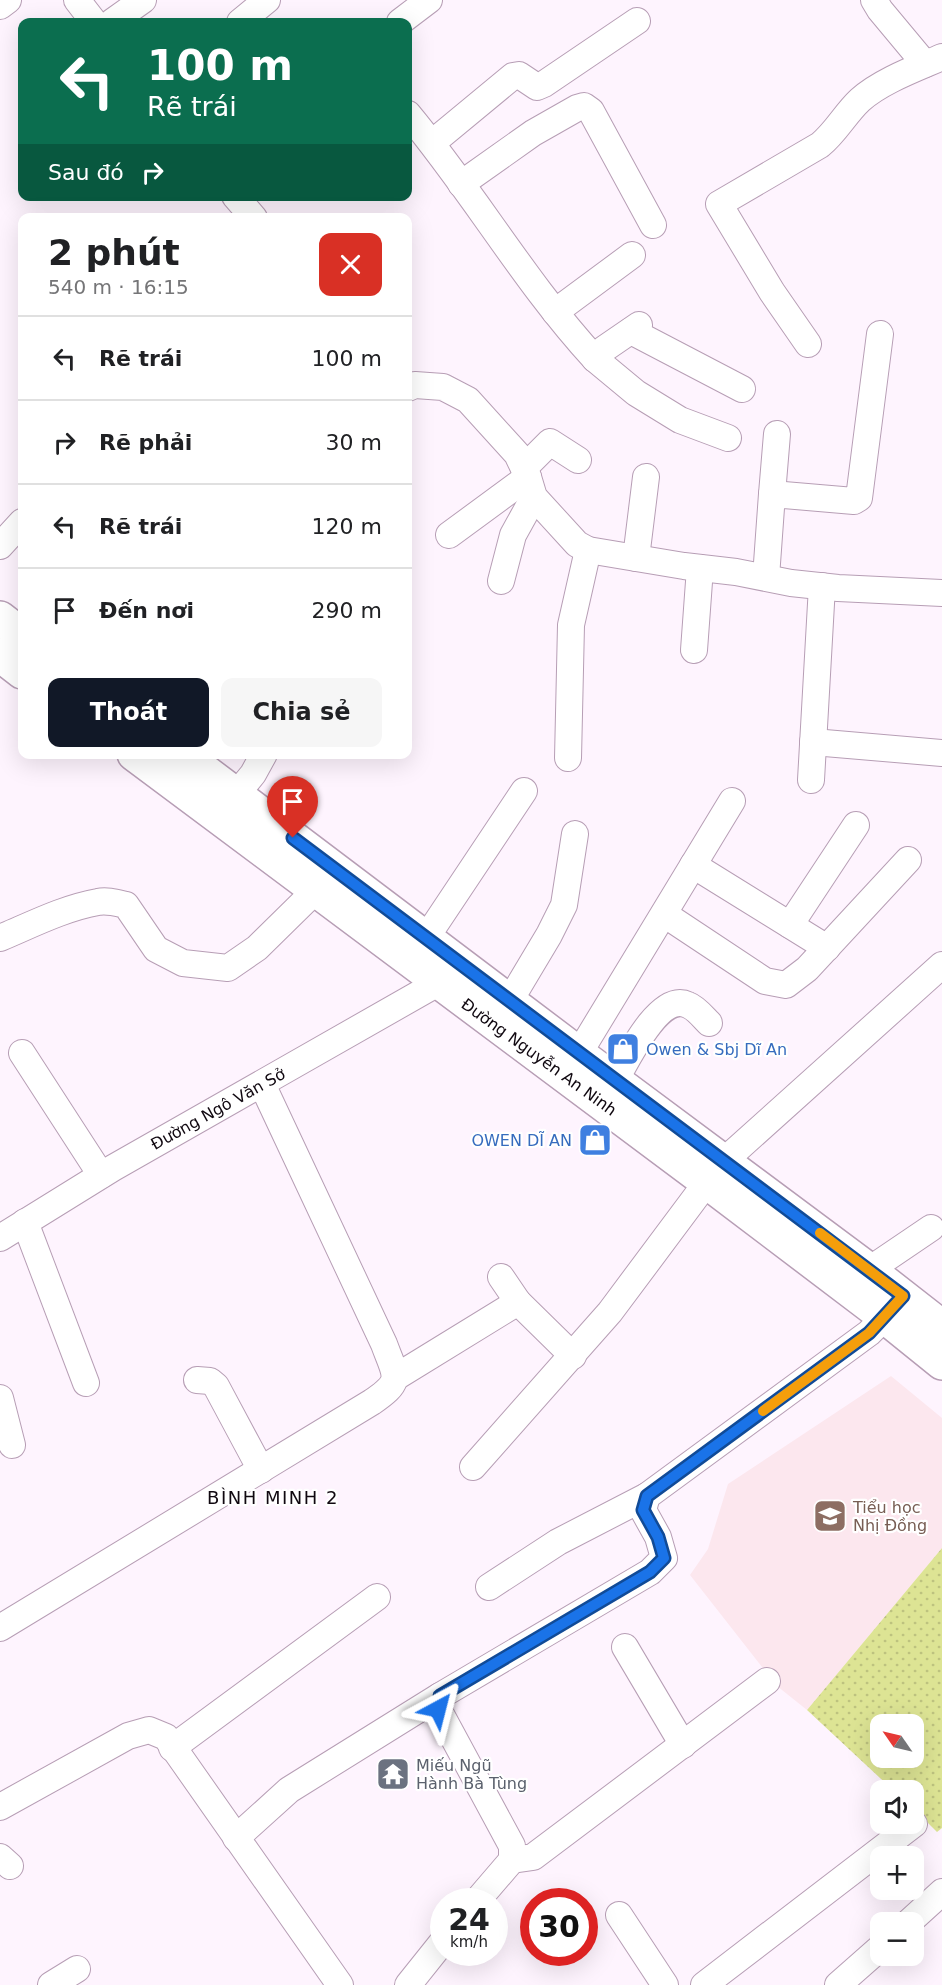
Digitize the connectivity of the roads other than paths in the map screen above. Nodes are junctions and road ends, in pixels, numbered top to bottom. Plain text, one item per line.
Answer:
1 (8, 0) edge
2 (77, 0) edge
3 (143, 0) edge
4 (267, 0) edge
5 (429, 0) edge
6 (874, 0) edge
7 (0, 6) edge
8 (91, 18) edge
9 (118, 18) edge
10 (245, 18) edge
11 (405, 18) edge
12 (637, 21) dead end
13 (934, 61) edge
14 (412, 119) edge
15 (432, 143) junction
16 (461, 184) junction
17 (239, 201) edge
18 (250, 213) edge
19 (653, 225) dead end
20 (632, 255) dead end
21 (555, 312) junction
22 (880, 334) dead end
23 (808, 344) dead end
24 (595, 359) junction
25 (412, 387) edge
26 (742, 389) dead end
27 (777, 434) dead end
28 (728, 438) dead end
29 (578, 460) dead end
30 (646, 477) dead end
31 (528, 481) junction
32 (772, 494) junction
33 (18, 526) edge
34 (449, 535) dead end
35 (0, 546) edge
36 (588, 550) junction
37 (636, 558) junction
38 (700, 568) junction
39 (766, 577) junction
40 (501, 580) dead end
41 (822, 586) junction
42 (942, 593) edge
43 (0, 618) edge
44 (18, 632) edge
45 (694, 650) dead end
46 (0, 655) edge
47 (18, 669) edge
48 (813, 742) junction
49 (942, 753) edge
50 (568, 758) dead end
51 (143, 759) edge
52 (186, 759) edge
53 (261, 759) edge
54 (811, 780) dead end
55 (524, 791) dead end
56 (732, 801) dead end
57 (227, 806) junction
58 (856, 825) dead end
59 (575, 834) dead end
60 (908, 860) dead end
61 (693, 865) junction
62 (316, 890) junction
63 (664, 914) junction
64 (790, 925) junction
65 (0, 938) edge
66 (426, 938) junction
67 (827, 948) junction
68 (942, 965) edge
69 (438, 983) junction
70 (509, 1002) junction
71 (709, 1023) dead end
72 (21, 1053) dead end
73 (572, 1065) junction
74 (615, 1081) junction
75 (262, 1084) junction
76 (715, 1172) junction
77 (101, 1175) junction
78 (26, 1222) junction
79 (931, 1228) dead end
80 (0, 1238) edge
81 (869, 1270) junction
82 (501, 1277) dead end
83 (518, 1302) junction
84 (894, 1306) junction
85 (942, 1326) edge
86 (573, 1356) junction
87 (942, 1364) edge
88 (396, 1377) junction
89 (197, 1380) dead end
90 (86, 1383) dead end
91 (0, 1398) edge
92 (12, 1445) dead end
93 (472, 1467) dead end
94 (261, 1470) junction
95 (647, 1496) junction
96 (489, 1587) dead end
97 (377, 1598) dead end
98 (0, 1628) edge
99 (625, 1647) dead end
100 (767, 1681) dead end
101 (440, 1696) junction
102 (683, 1745) junction
103 (172, 1748) junction
104 (0, 1807) edge
105 (901, 1834) edge
106 (236, 1838) junction
107 (512, 1860) junction
108 (488, 1888) edge
109 (942, 1892) edge
110 (920, 1912) edge
111 (620, 1915) dead end
112 (870, 1957) edge
113 (430, 1958) edge
114 (76, 1969) dead end
115 (51, 1985) edge
116 (340, 1985) edge
117 (408, 1985) edge
118 (665, 1985) edge
119 (704, 1985) edge
120 (838, 1985) edge

1 - 7 street
2 - 8 street
3 - 9 street
4 - 10 street
5 - 11 street
6 - 13 street
12 - 15 street
13 - 23 street
14 - 15 street
15 - 16 street
16 - 19 street
16 - 21 street
17 - 18 street
20 - 21 street
21 - 24 street
22 - 32 street
24 - 26 street
24 - 28 street
25 - 31 street
27 - 32 street
29 - 31 street
30 - 37 street
31 - 34 street
31 - 36 street
31 - 40 street
32 - 39 street
33 - 35 street
36 - 37 street
36 - 50 street
37 - 38 street
38 - 39 street
38 - 45 street
39 - 41 street
41 - 42 street
41 - 48 street
43 - 44 main road
46 - 47 main road
48 - 49 street
48 - 54 street
51 - 57 main road, Đường Nguyễn An Ninh
52 - 57 main road, Đường Nguyễn An Ninh
53 - 57 street
55 - 66 street
56 - 61 street
57 - 62 main road, Đường Nguyễn An Ninh
57 - 66 main road, Đường Nguyễn An Ninh
58 - 64 street
59 - 70 street
60 - 67 street
61 - 63 street
61 - 64 street
62 - 65 street
62 - 69 main road, Đường Nguyễn An Ninh
63 - 67 street
63 - 73 street
64 - 67 street
66 - 70 main road, Đường Nguyễn An Ninh
68 - 76 street
69 - 73 main road, Đường Nguyễn An Ninh
69 - 75 street, Đường Ngô Văn Sở
70 - 73 main road, Đường Nguyễn An Ninh
71 - 74 street
72 - 77 street
73 - 74 main road, Đường Nguyễn An Ninh
73 - 76 main road, Đường Nguyễn An Ninh
74 - 76 main road, Đường Nguyễn An Ninh
75 - 77 street, Đường Ngô Văn Sở
75 - 88 street
76 - 81 main road, Đường Nguyễn An Ninh
76 - 84 main road, Đường Nguyễn An Ninh
76 - 86 street
77 - 78 street, Đường Ngô Văn Sở
78 - 80 street, Đường Ngô Văn Sở
78 - 90 street
79 - 81 street
81 - 84 main road, Đường Nguyễn An Ninh
82 - 83 street
83 - 86 street
83 - 88 street
84 - 85 main road, Đường Nguyễn An Ninh
84 - 87 main road, Đường Nguyễn An Ninh
84 - 95 street
86 - 93 street
88 - 94 street
89 - 94 street
91 - 92 street
94 - 98 street
95 - 96 street
95 - 101 street
97 - 103 street
99 - 102 street
100 - 102 street
101 - 106 street
101 - 107 street
102 - 107 street
103 - 104 street
103 - 106 street
105 - 119 street
106 - 116 street
107 - 108 street
109 - 110 street
111 - 118 street
112 - 120 street
113 - 117 street
114 - 115 street

